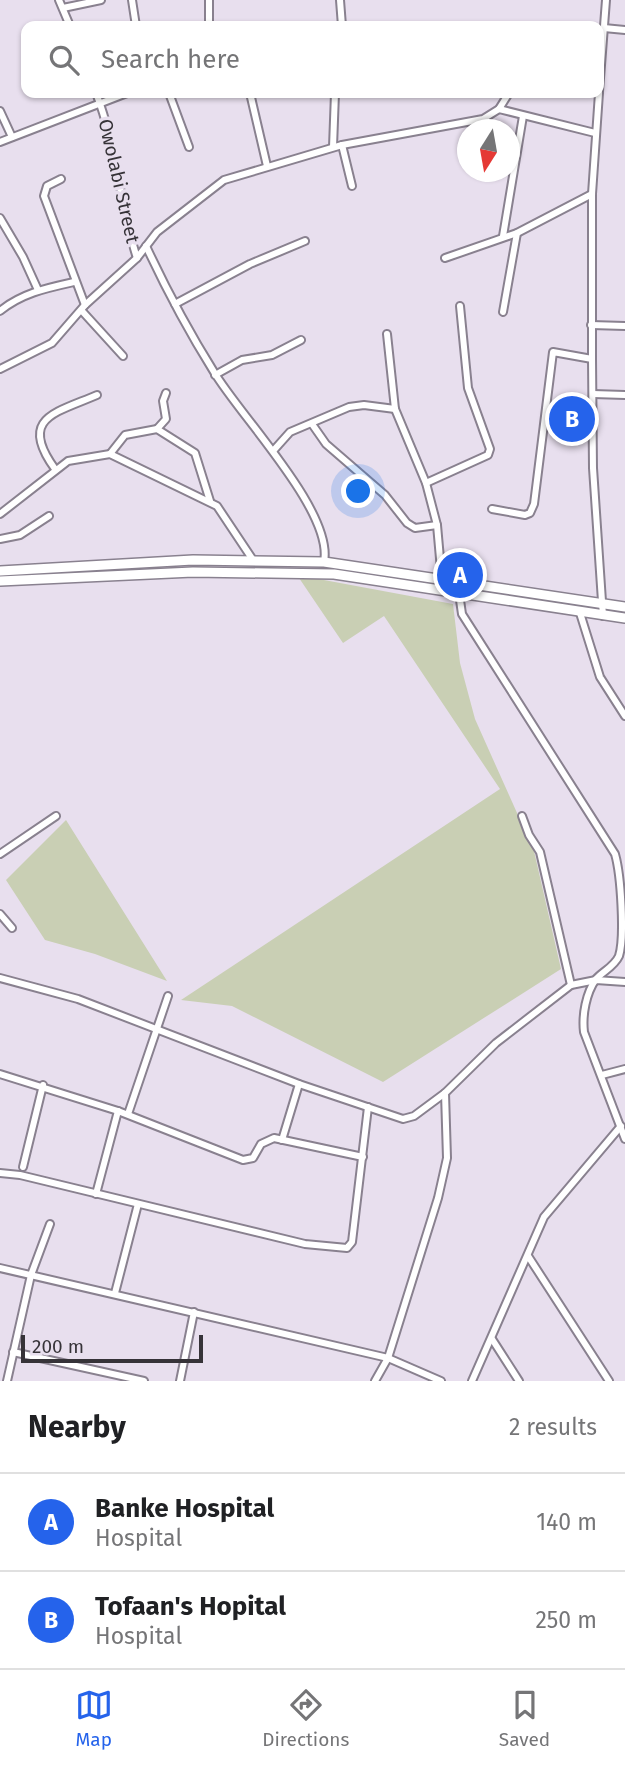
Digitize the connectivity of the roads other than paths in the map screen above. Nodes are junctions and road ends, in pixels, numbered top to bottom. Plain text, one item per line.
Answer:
1 (59, 0) edge
2 (101, 0) edge
3 (132, 0) edge
4 (209, 0) edge
5 (340, 0) edge
6 (606, 0) edge
7 (63, 8) junction
8 (68, 21) edge
9 (135, 21) edge
10 (209, 21) edge
11 (342, 21) edge
12 (604, 28) joint
13 (625, 30) edge
14 (98, 98) edge
15 (116, 98) edge
16 (171, 98) edge
17 (251, 98) edge
18 (335, 98) edge
19 (506, 98) edge
20 (598, 98) edge
21 (101, 105) junction
22 (499, 109) junction
23 (0, 111) edge
24 (523, 116) junction
25 (595, 133) junction
26 (12, 137) junction
27 (0, 142) edge
28 (342, 145) junction
29 (189, 147) dead end
30 (333, 147) junction
31 (267, 166) junction
32 (61, 179) dead end
33 (352, 186) dead end
34 (592, 194) junction
35 (0, 218) edge
36 (517, 233) junction
37 (503, 236) junction
38 (305, 241) dead end
39 (146, 246) junction
40 (137, 258) junction
41 (445, 258) dead end
42 (74, 282) junction
43 (38, 290) junction
44 (175, 304) junction
45 (460, 306) dead end
46 (83, 308) junction
47 (0, 311) edge
48 (503, 312) dead end
49 (592, 325) junction
50 (625, 326) edge
51 (387, 334) dead end
52 (302, 340) dead end
53 (123, 356) dead end
54 (592, 359) junction
55 (0, 369) edge
56 (215, 375) junction
57 (166, 393) dead end
58 (593, 394) junction
59 (97, 395) dead end
60 (625, 396) edge
61 (395, 409) junction
62 (312, 424) junction
63 (157, 429) junction
64 (273, 451) junction
65 (110, 454) junction
66 (55, 469) junction
67 (426, 483) junction
68 (210, 501) junction
69 (492, 509) dead end
70 (0, 514) edge
71 (49, 516) dead end
72 (437, 525) junction
73 (0, 539) edge
74 (253, 560) junction
75 (324, 562) junction
76 (0, 572) edge
77 (0, 581) edge
78 (442, 581) junction
79 (459, 593) junction
80 (604, 605) junction
81 (625, 607) edge
82 (580, 612) junction
83 (603, 616) junction
84 (625, 618) edge
85 (625, 716) edge
86 (56, 816) dead end
87 (522, 816) dead end
88 (0, 853) edge
89 (0, 914) edge
90 (12, 928) dead end
91 (0, 978) edge
92 (596, 980) junction
93 (625, 982) edge
94 (571, 985) junction
95 (168, 996) dead end
96 (157, 1029) junction
97 (625, 1069) edge
98 (0, 1074) edge
99 (602, 1074) junction
100 (299, 1084) junction
101 (43, 1085) junction
102 (446, 1093) junction
103 (368, 1107) junction
104 (118, 1111) junction
105 (128, 1114) junction
106 (621, 1126) junction
107 (625, 1139) edge
108 (282, 1140) junction
109 (363, 1157) junction
110 (23, 1167) dead end
111 (0, 1173) edge
112 (96, 1194) junction
113 (138, 1204) junction
114 (50, 1224) dead end
115 (528, 1256) junction
116 (0, 1269) edge
117 (31, 1275) junction
118 (115, 1293) junction
119 (194, 1312) junction
120 (492, 1339) junction
121 (13, 1352) junction
122 (388, 1358) junction
123 (6, 1381) edge
124 (144, 1381) edge
125 (180, 1381) edge
126 (375, 1381) edge
127 (441, 1381) edge
128 (472, 1381) edge
129 (520, 1381) edge
130 (609, 1381) edge

1 - 7 street
2 - 7 street
3 - 9 street
4 - 10 street
5 - 11 street
6 - 12 street
7 - 8 street
12 - 13 street
14 - 21 street, Owolabi Street
15 - 21 street
16 - 29 street
17 - 31 street
18 - 30 street
19 - 22 street
20 - 25 street
21 - 26 street
21 - 40 street, Owolabi Street
22 - 24 street
22 - 28 street
23 - 26 street
24 - 25 street
24 - 37 street
25 - 34 street
26 - 27 street
28 - 30 street
28 - 33 street
30 - 31 street
31 - 39 street
32 - 42 street
34 - 36 street
34 - 49 street
35 - 43 street
36 - 37 street
36 - 48 street
37 - 41 street
38 - 44 street
39 - 40 street
39 - 44 street
40 - 46 street
42 - 43 street
42 - 46 street
43 - 47 street
44 - 56 street
45 - 67 street
46 - 53 street
46 - 55 street
49 - 50 street
49 - 54 street
51 - 61 street
52 - 56 street
54 - 58 street
54 - 69 street
56 - 64 street
57 - 63 street
58 - 60 street
58 - 80 street
59 - 66 street
61 - 62 street
61 - 67 street
62 - 64 street
62 - 72 street
63 - 65 street
63 - 68 street
64 - 75 street
65 - 66 street
65 - 68 street
66 - 70 street
67 - 72 street
68 - 74 street
71 - 73 street
72 - 78 street
74 - 75 street
74 - 76 street
75 - 78 street
77 - 79 street
78 - 80 street
79 - 82 street
79 - 92 street
80 - 81 street
80 - 83 street
82 - 83 street
82 - 85 street
83 - 84 street
86 - 88 street
87 - 94 street
89 - 90 street
91 - 96 street
92 - 93 street
92 - 94 street
92 - 99 street
94 - 102 street
95 - 96 street
96 - 100 street
96 - 105 street
97 - 99 street
98 - 101 street
99 - 106 street
100 - 103 street
100 - 108 street
101 - 104 street
101 - 110 street
102 - 103 street
102 - 122 street
103 - 109 street
104 - 105 street
104 - 112 street
105 - 108 street
106 - 107 street
106 - 115 street
108 - 109 street
109 - 113 street
111 - 112 street
112 - 113 street
113 - 118 street
114 - 117 street
115 - 120 street
115 - 130 street
116 - 117 street
117 - 118 street
117 - 121 street
118 - 119 street
119 - 122 street
119 - 125 street
120 - 128 street
120 - 129 street
121 - 123 street
121 - 124 street
122 - 126 street
122 - 127 street

